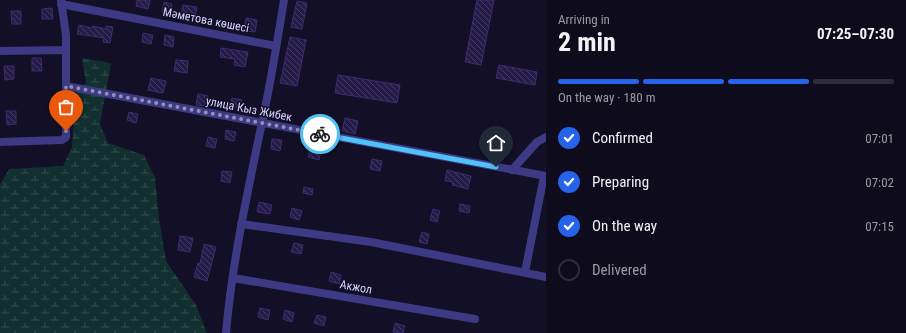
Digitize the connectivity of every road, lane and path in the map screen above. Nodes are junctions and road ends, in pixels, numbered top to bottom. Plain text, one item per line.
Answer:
1 (284, 0) edge
2 (61, 2) edge
3 (276, 46) junction
4 (66, 50) junction
5 (0, 51) edge
6 (66, 86) junction
7 (262, 123) junction
8 (546, 137) edge
9 (0, 142) edge
10 (512, 170) junction
11 (545, 176) edge
12 (241, 224) junction
13 (525, 272) junction
14 (546, 276) edge
15 (233, 278) junction
16 (475, 319) dead end
17 (226, 333) edge

1 - 3 street
2 - 3 street, Мәметова көшесі
2 - 4 street
3 - 7 street
4 - 5 street
4 - 6 street
6 - 7 street, улица Кыз Жибек
6 - 9 street
7 - 10 street, улица Кыз Жибек
7 - 12 street
8 - 10 street
10 - 11 street, улица Кыз Жибек
11 - 13 street
12 - 13 street
12 - 15 street
13 - 14 street
15 - 16 street, Акжол
15 - 17 street

